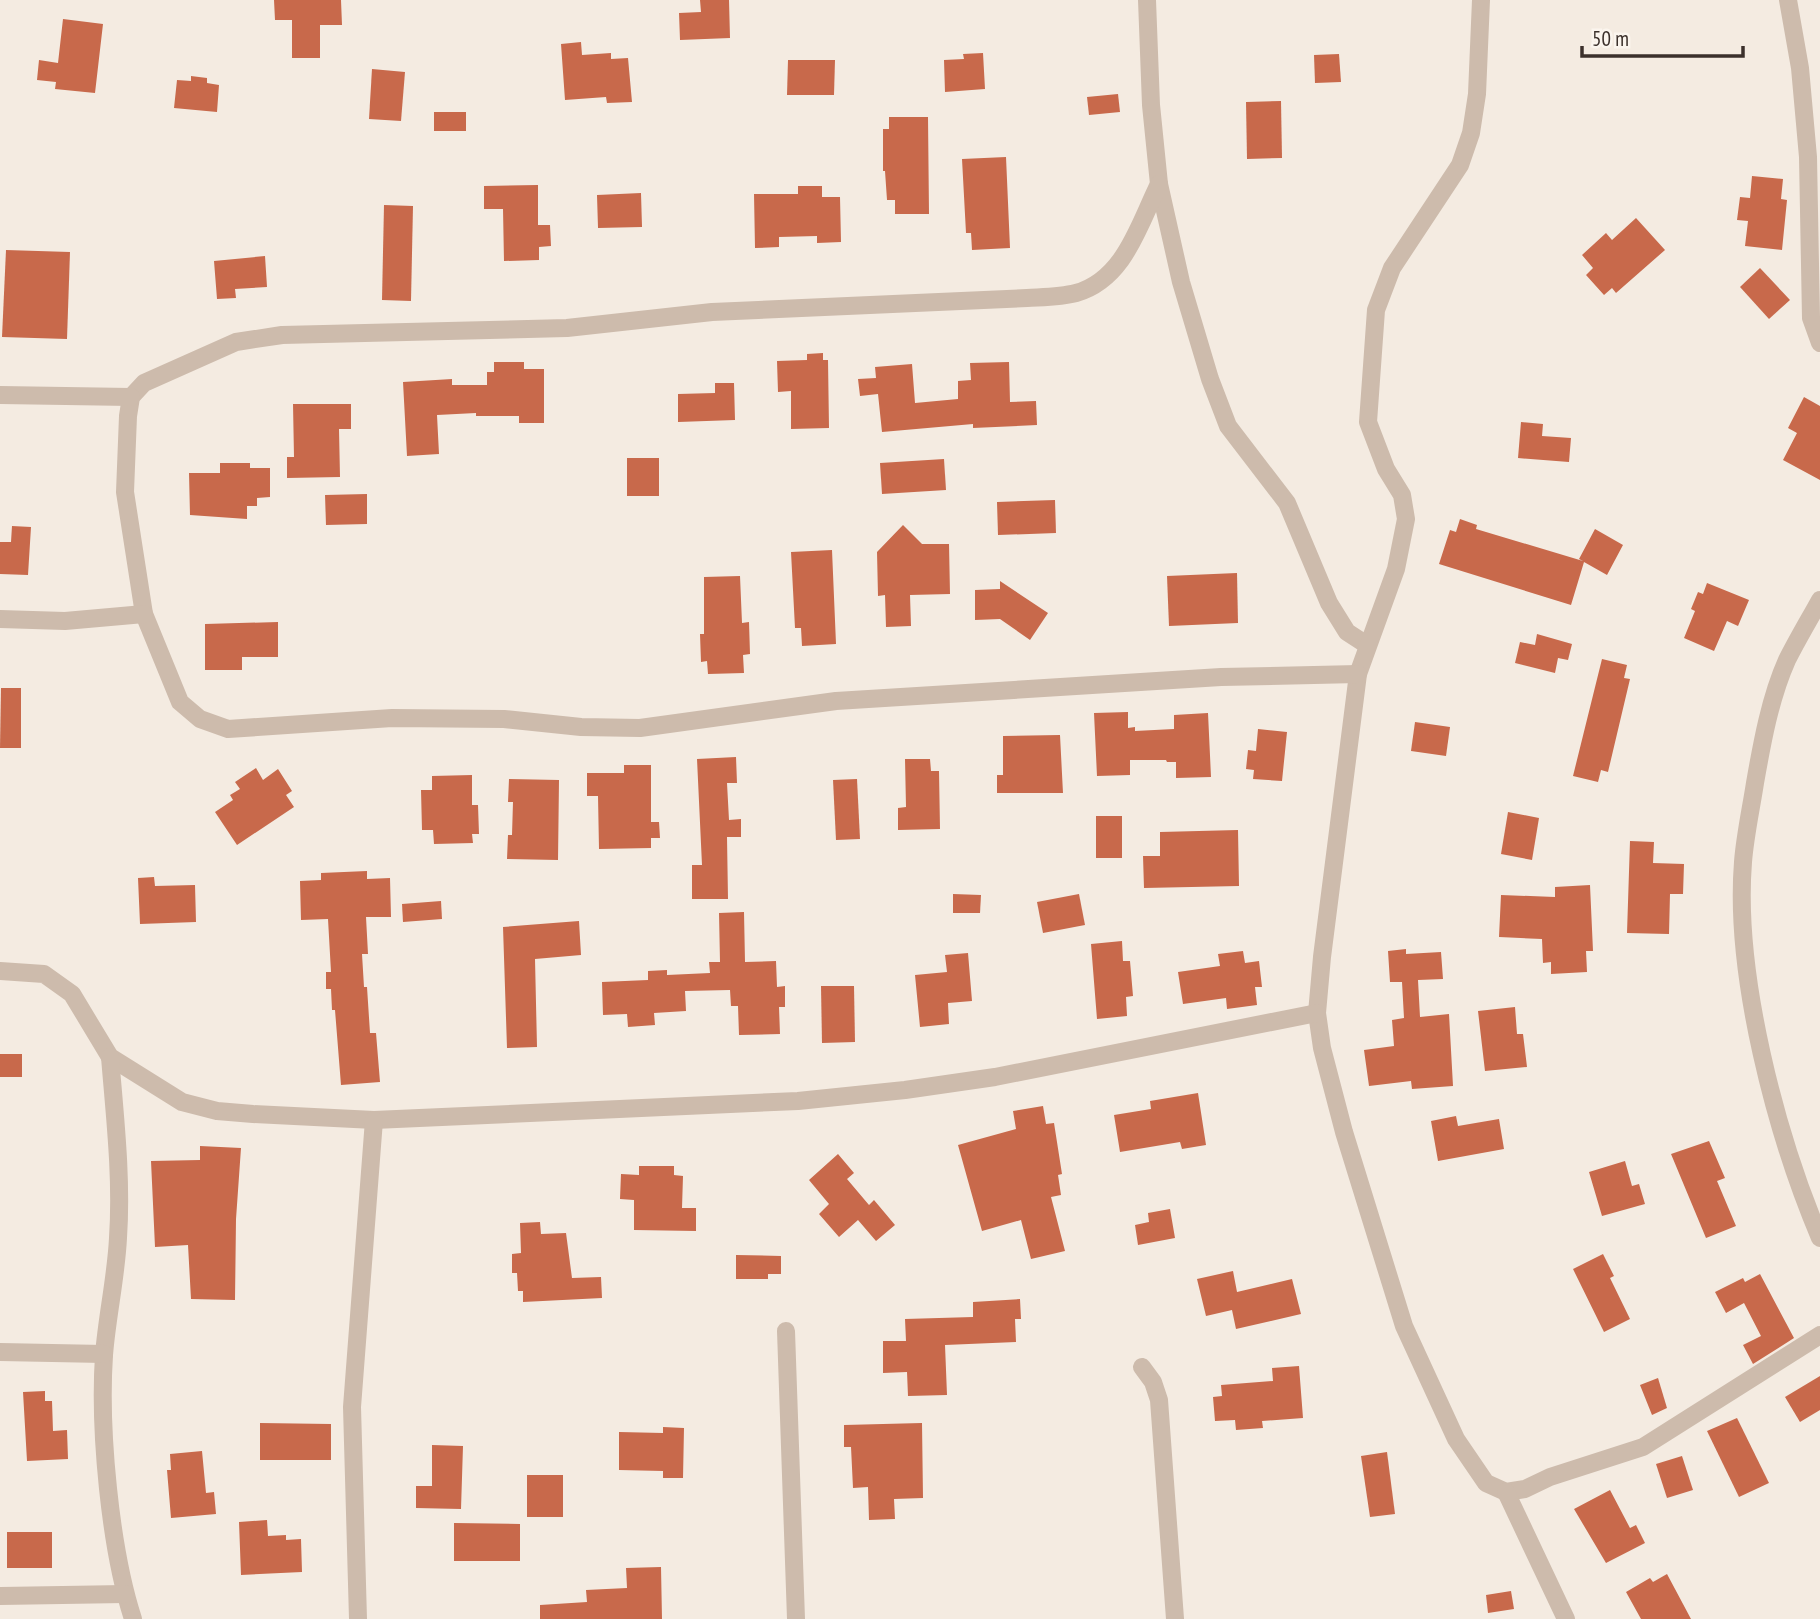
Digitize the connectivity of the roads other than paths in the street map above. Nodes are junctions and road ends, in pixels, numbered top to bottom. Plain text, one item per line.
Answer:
1 (1147, 0) edge
2 (1481, 0) edge
3 (1788, 0) edge
4 (1159, 184) junction
5 (1820, 343) edge
6 (0, 396) edge
7 (131, 397) junction
8 (1820, 600) edge
9 (144, 614) junction
10 (0, 619) edge
11 (1367, 645) junction
12 (1358, 674) junction
13 (0, 971) edge
14 (1317, 1013) junction
15 (110, 1057) junction
16 (374, 1120) junction
17 (1820, 1238) edge
18 (786, 1331) dead end
19 (1820, 1335) edge
20 (0, 1352) edge
21 (104, 1354) junction
22 (1142, 1367) dead end
23 (1506, 1492) junction
24 (125, 1594) junction
25 (0, 1596) edge
26 (133, 1619) edge
27 (358, 1619) edge
28 (796, 1619) edge
29 (1175, 1619) edge
30 (1566, 1619) edge

1 - 4 street
2 - 11 street
3 - 5 street
4 - 7 street
4 - 11 street
6 - 7 street
7 - 9 street
8 - 17 street
9 - 10 street
9 - 12 street
11 - 12 street
12 - 14 street
13 - 15 street
14 - 16 street
14 - 23 street
15 - 16 street
15 - 21 street
16 - 27 street
18 - 28 street
19 - 23 street
20 - 21 street
21 - 24 street
22 - 29 street
23 - 30 street
24 - 25 street
24 - 26 street

